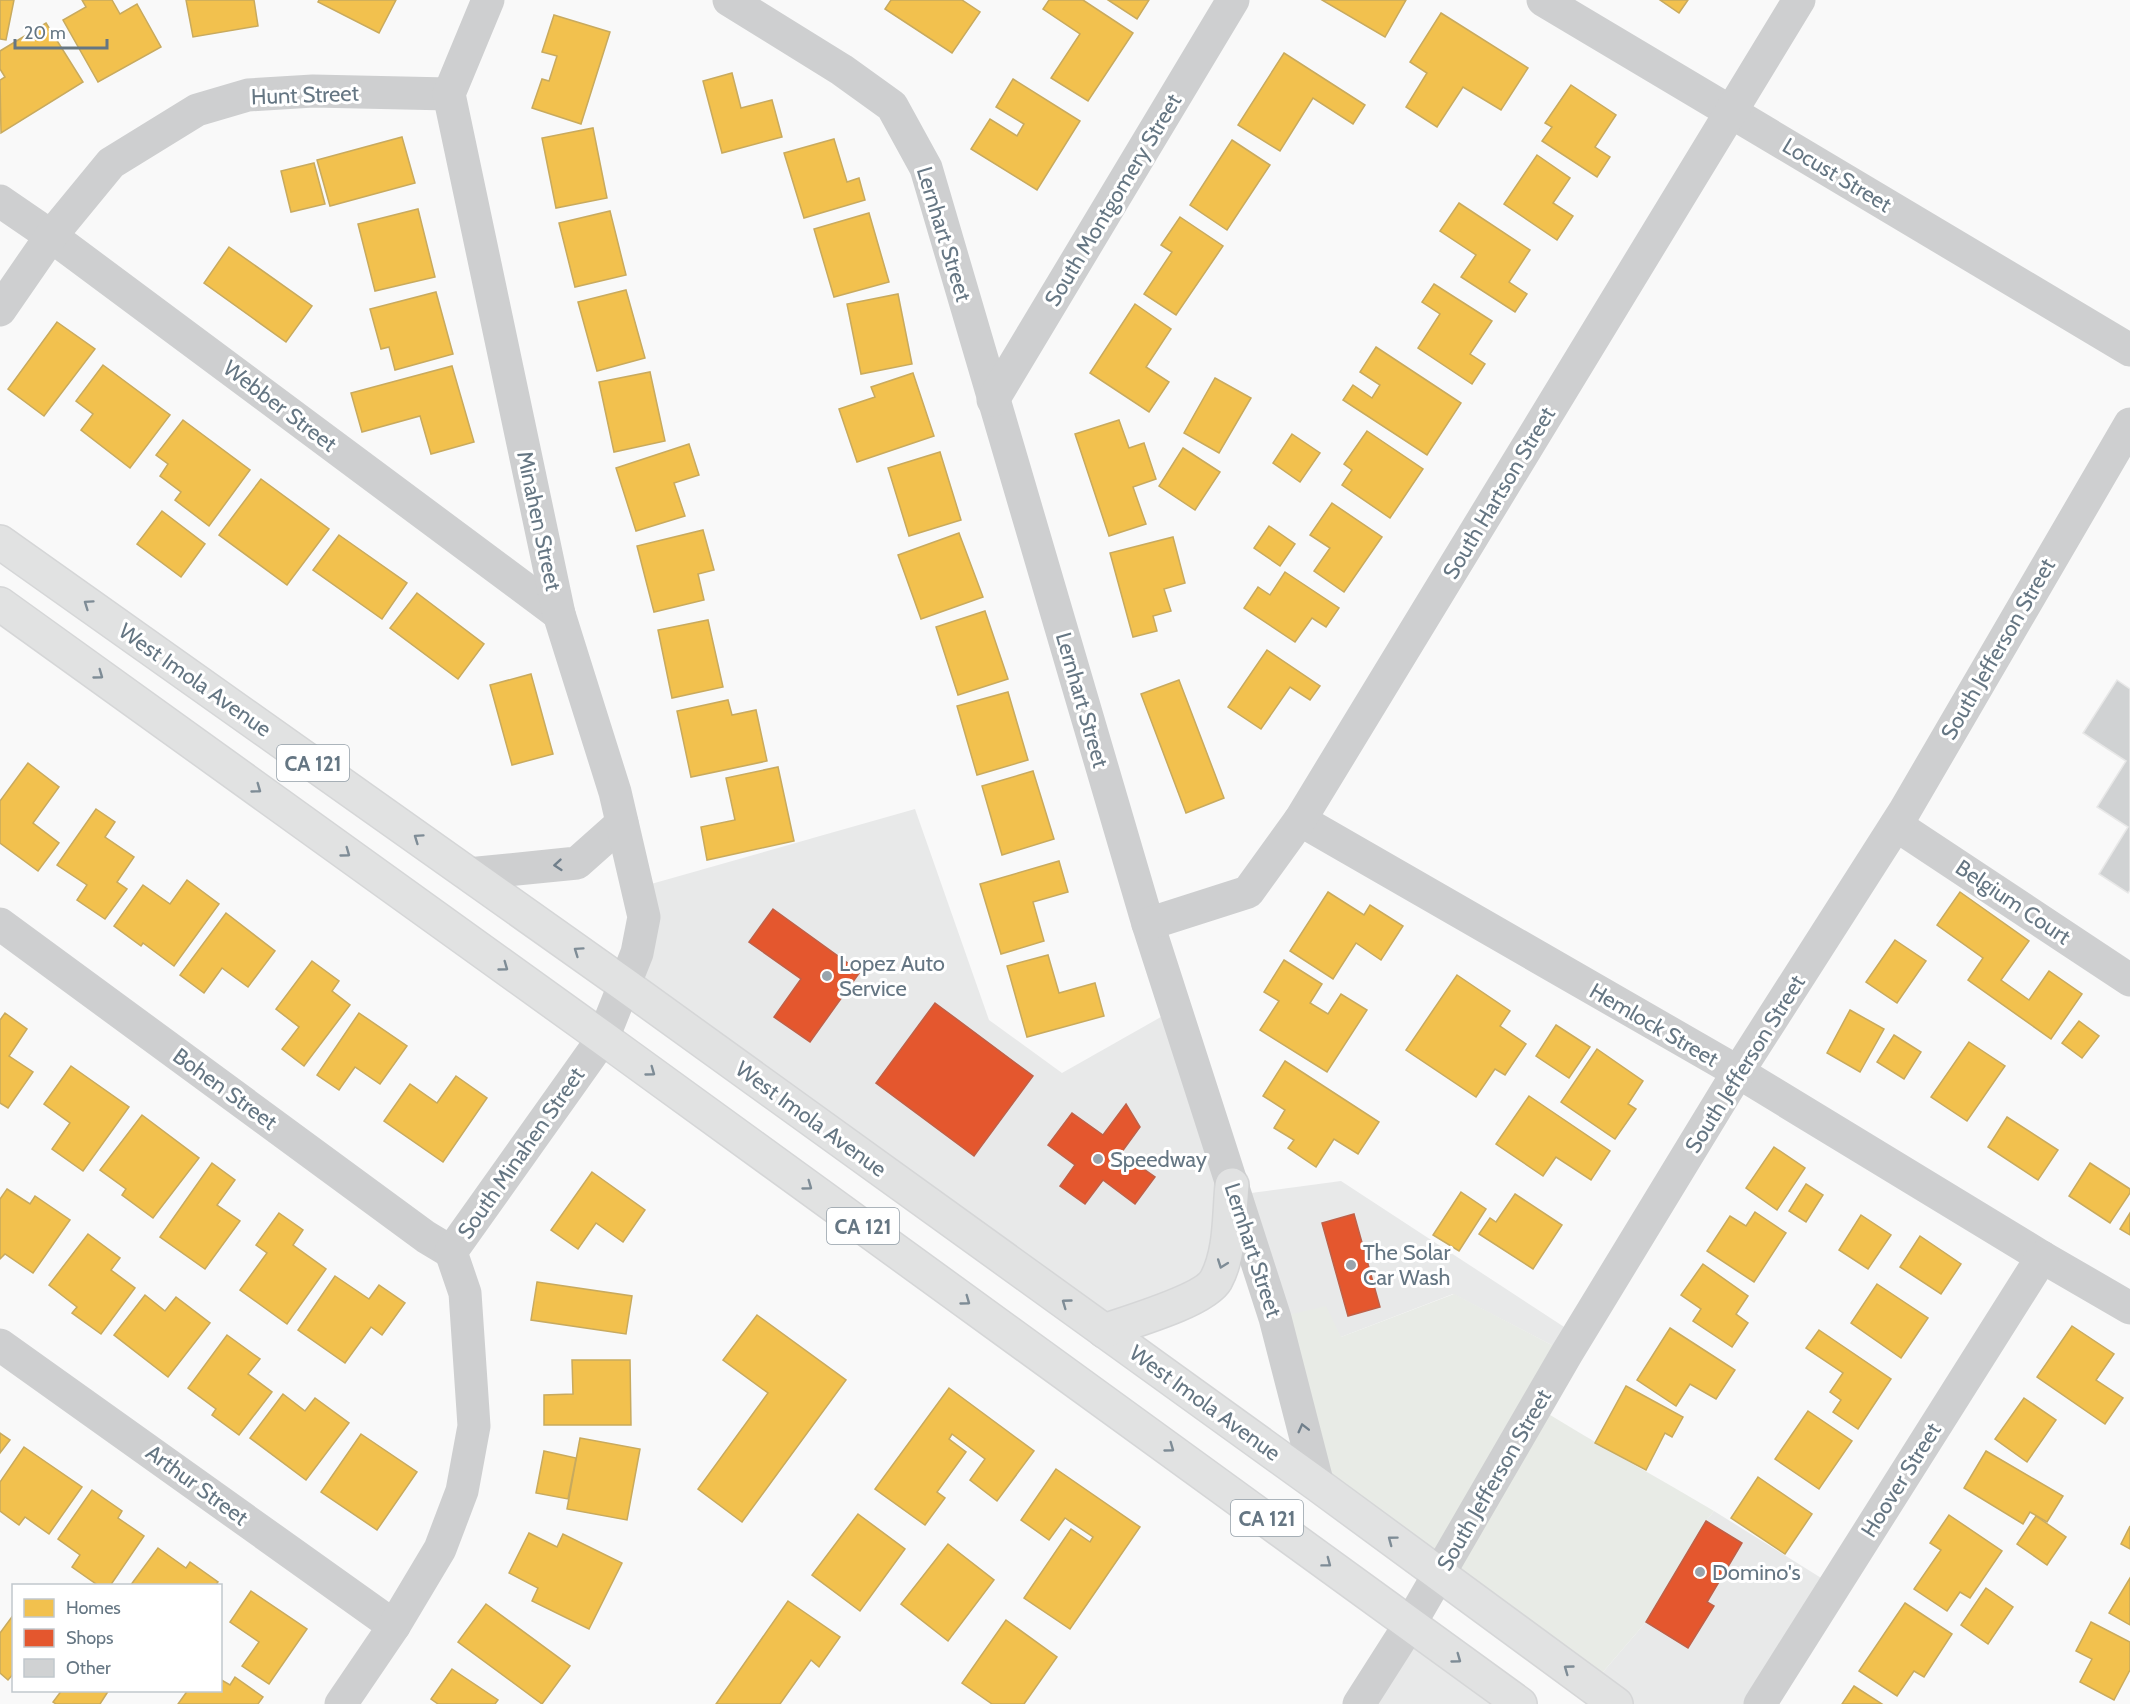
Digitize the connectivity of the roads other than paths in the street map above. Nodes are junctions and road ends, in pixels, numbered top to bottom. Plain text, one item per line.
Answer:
1 (488, 0) edge
2 (729, 0) edge
3 (1233, 0) edge
4 (1543, 0) edge
5 (1799, 0) edge
6 (449, 94) junction
7 (1732, 113) junction
8 (0, 201) edge
9 (51, 236) junction
10 (0, 309) edge
11 (2130, 350) edge
12 (993, 400) junction
13 (2130, 424) edge
14 (0, 542) edge
15 (0, 604) edge
16 (559, 614) junction
17 (1300, 820) junction
18 (622, 823) junction
19 (1896, 825) junction
20 (468, 874) junction
21 (0, 924) edge
22 (1148, 924) junction
23 (2130, 980) edge
24 (625, 985) junction
25 (603, 1038) junction
26 (1738, 1072) junction
27 (1232, 1185) junction
28 (451, 1252) junction
29 (2042, 1257) junction
30 (2130, 1308) edge
31 (1104, 1330) junction
32 (0, 1345) edge
33 (1318, 1485) junction
34 (1439, 1575) junction
35 (1410, 1624) junction
36 (394, 1626) junction
37 (341, 1704) edge
38 (1359, 1704) edge
39 (1520, 1704) edge
40 (1616, 1704) edge
41 (1760, 1704) edge

1 - 6 street
2 - 12 street, Lernhart Street
3 - 12 street, South Montgomery Street
4 - 7 street, Locust Street
5 - 7 street, South Hartson Street
6 - 9 street, Hunt Street
6 - 16 street, Minahen Street
7 - 11 street, Locust Street
7 - 17 street, South Hartson Street
8 - 9 street, Webber Street
9 - 10 street, Hunt Street
9 - 16 street, Webber Street
12 - 22 street, Lernhart Street
13 - 19 street, South Jefferson Street
20 -> 14 main road, West Imola Avenue / CA 121
15 -> 25 main road, CA 121
16 - 18 street, Minahen Street
17 - 22 street, South Hartson Street
17 - 26 street, Hemlock Street
18 -> 20 street
18 - 24 street, Minahen Street
19 - 23 street, Belgium Court
19 - 26 street, South Jefferson Street
24 -> 20 main road, West Imola Avenue / CA 121
21 - 28 street, Bohen Street
22 - 27 street, Lernhart Street
24 - 25 street, Minahen Street
31 -> 24 main road, West Imola Avenue / CA 121
25 - 28 street, South Minahen Street
25 -> 35 main road, CA 121
26 - 29 street, Hemlock Street
26 - 34 street, South Jefferson Street
27 -> 31 main road
33 -> 27 street, Lernhart Street
28 - 36 street, South Minahen Street
29 - 30 street, Hemlock Street
29 - 41 street, Hoover Street
31 - 33 main road, West Imola Avenue / CA 121
32 - 36 street, Arthur Street
34 -> 33 main road, West Imola Avenue / CA 121
34 - 35 street, South Jefferson Street
40 -> 34 main road, West Imola Avenue / CA 121
35 - 38 street, South Jefferson Street
35 -> 39 main road, CA 121
36 - 37 street, South Minahen Street

